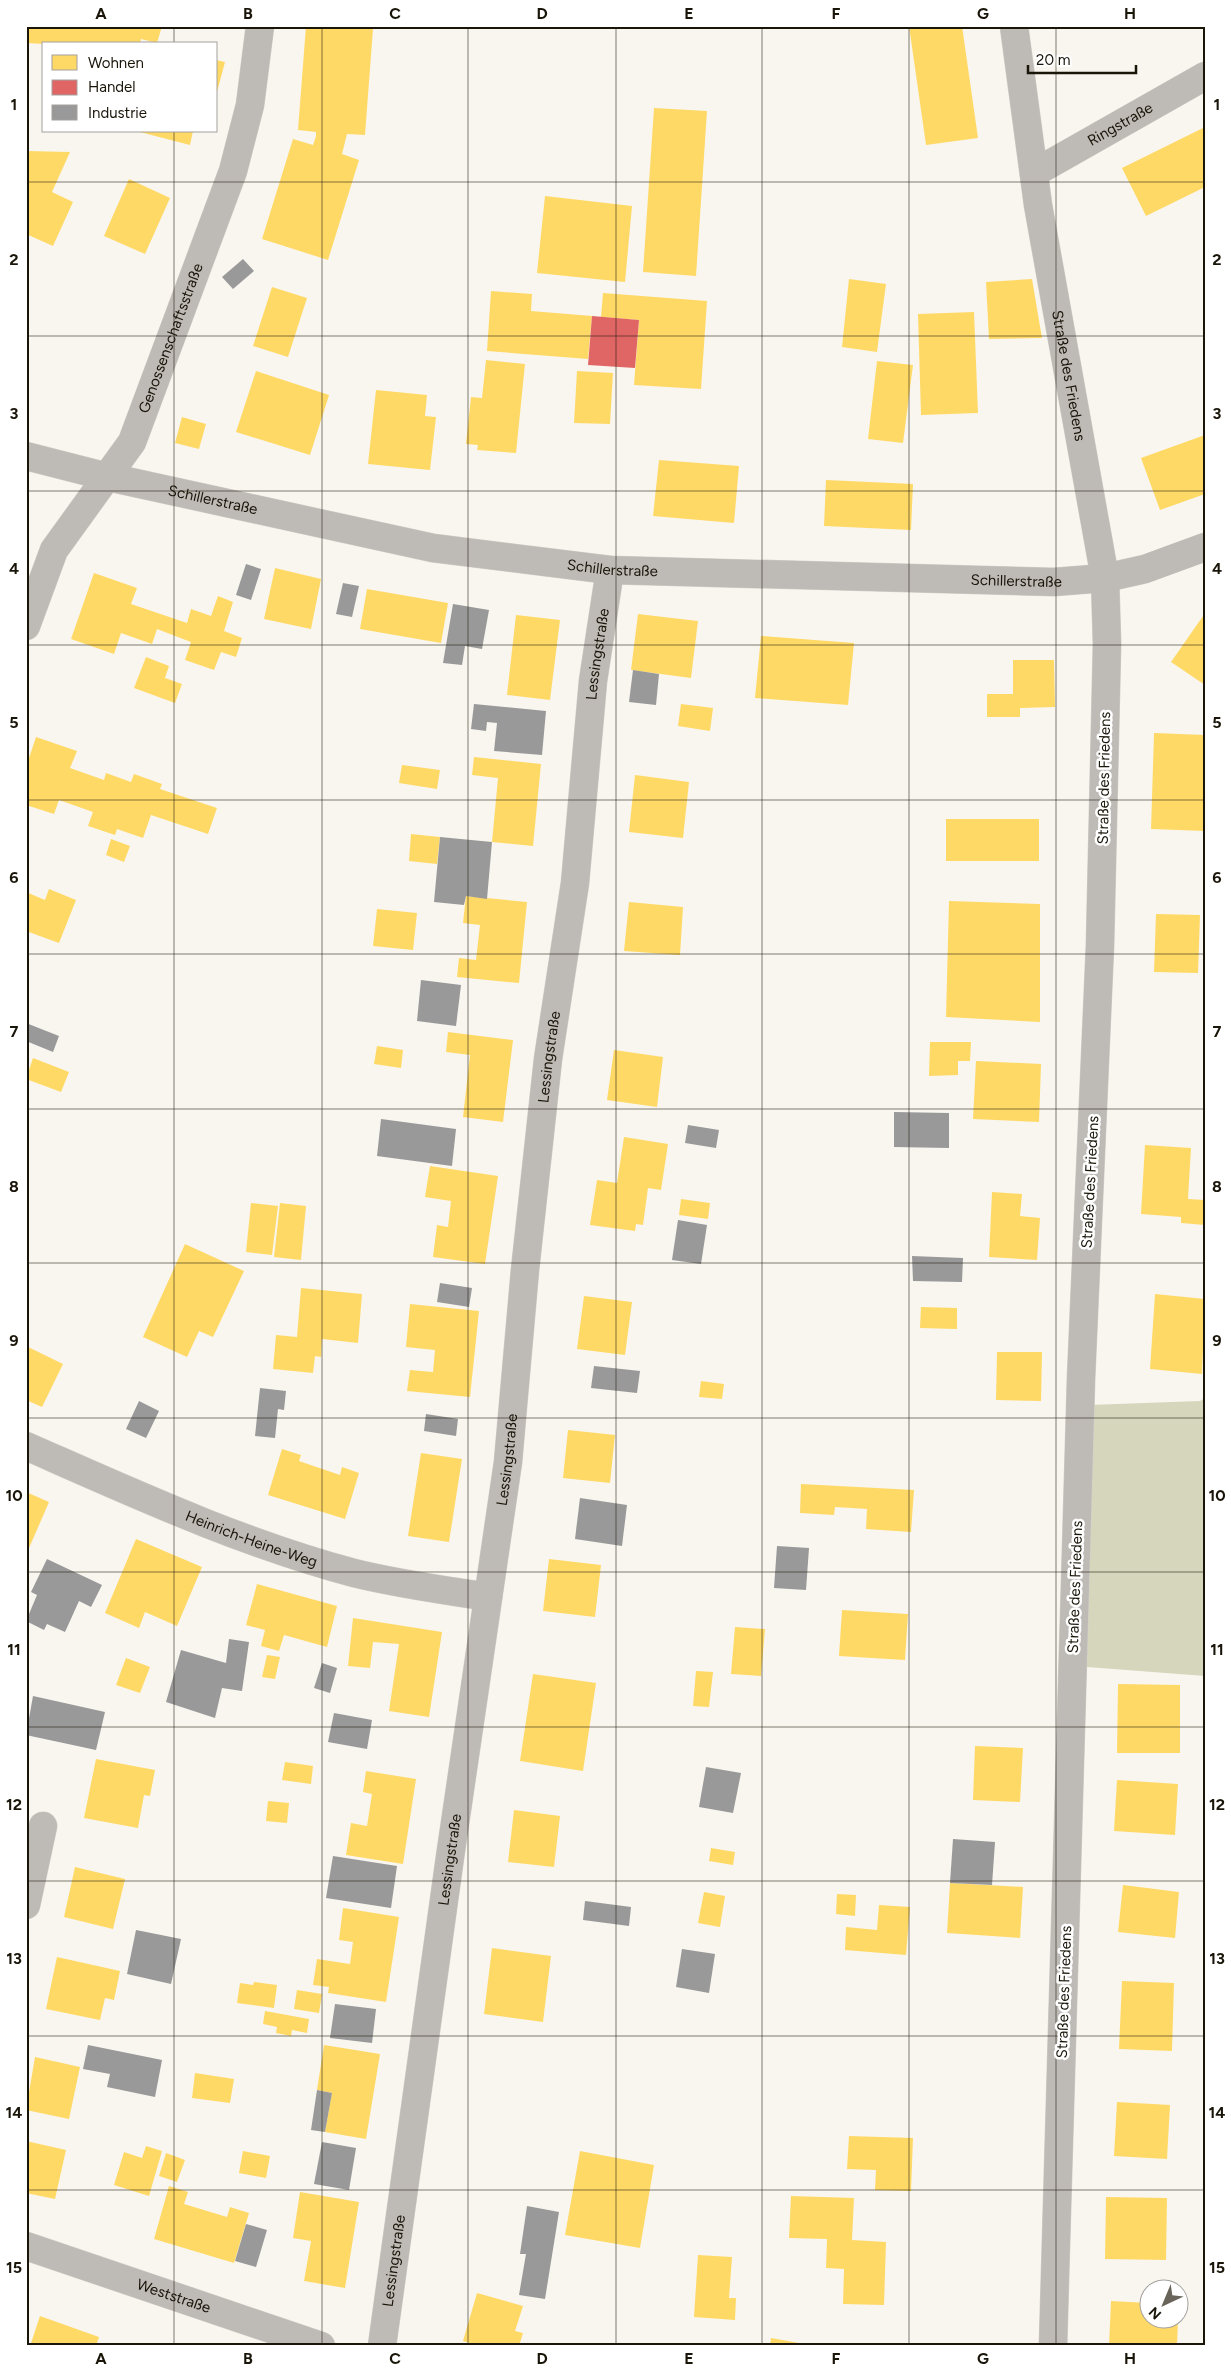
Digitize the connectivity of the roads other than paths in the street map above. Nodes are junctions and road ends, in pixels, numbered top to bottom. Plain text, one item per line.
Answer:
1 (260, 26) edge
2 (1014, 26) edge
3 (1205, 76) edge
4 (1034, 173) junction
5 (26, 456) edge
6 (108, 476) junction
7 (1205, 547) edge
8 (610, 570) junction
9 (1105, 578) junction
10 (26, 626) edge
11 (26, 1446) edge
12 (488, 1597) junction
13 (43, 1826) dead end
14 (26, 1905) edge
15 (26, 2246) edge
16 (321, 2346) edge
17 (382, 2346) edge
18 (1053, 2346) edge

1 - 6 street, Genossenschaftsstraße
2 - 4 street, Straße des Friedens
3 - 4 street, Ringstraße
4 - 9 street, Straße des Friedens
5 - 6 street, Schillerstraße
6 - 8 street, Schillerstraße
6 - 10 street, Genossenschaftsstraße
7 - 9 street, Schillerstraße
8 - 9 street, Schillerstraße
8 - 12 street, Lessingstraße
9 - 18 street, Straße des Friedens
11 - 12 street, Heinrich-Heine-Weg
12 - 17 street, Lessingstraße
13 - 14 street
15 - 16 street, Weststraße

